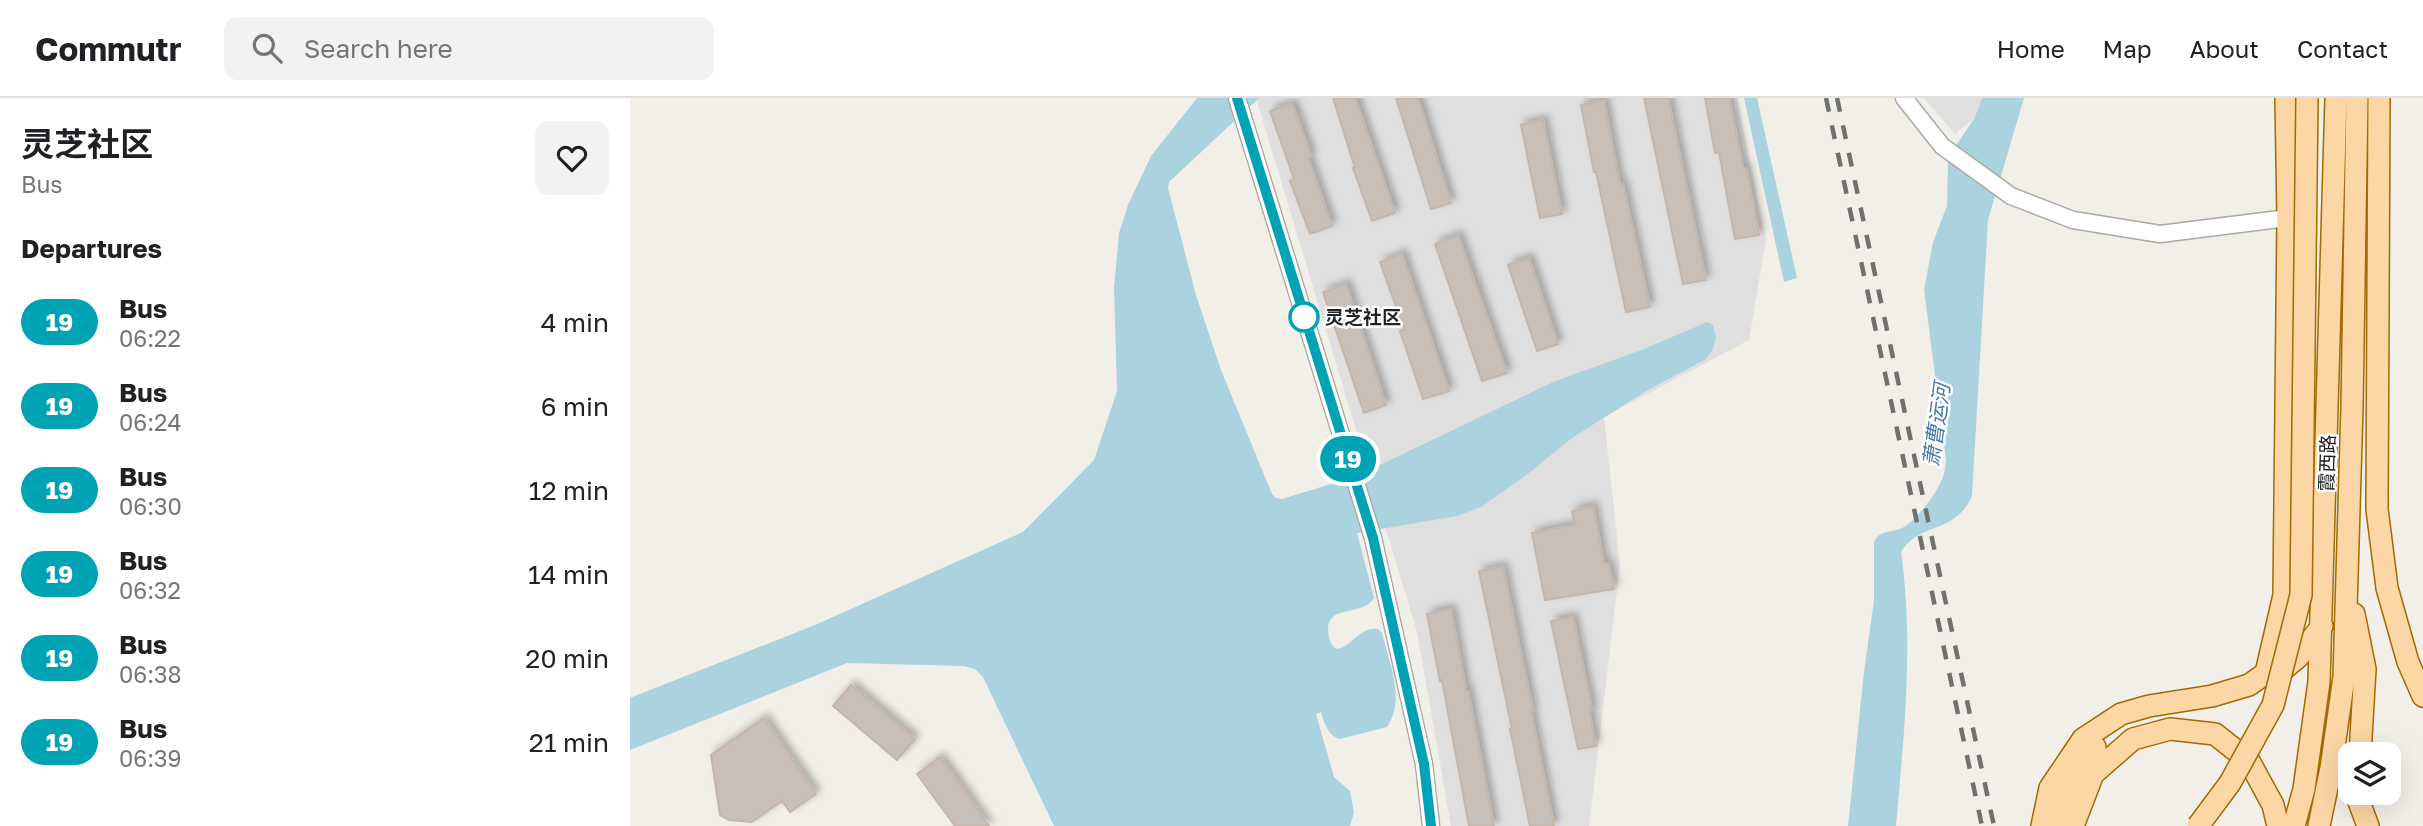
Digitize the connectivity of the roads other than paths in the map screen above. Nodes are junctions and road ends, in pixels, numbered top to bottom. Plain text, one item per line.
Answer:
1 (1237, 98) edge
2 (1904, 98) edge
3 (2286, 98) edge
4 (2307, 98) edge
5 (2336, 98) edge
6 (2357, 98) edge
7 (2379, 98) edge
8 (2288, 218) junction
9 (2348, 579) junction
10 (2322, 626) junction
11 (2423, 696) edge
12 (2361, 742) edge
13 (2360, 805) edge
14 (1432, 826) edge
15 (2042, 826) edge
16 (2060, 826) edge
17 (2073, 826) edge
18 (2198, 826) edge
19 (2278, 826) edge
20 (2294, 826) edge
21 (2319, 826) edge
22 (2368, 826) edge

1 - 14 street
2 - 8 street
3 - 8 main road
4 - 18 main road, bridge
5 - 10 main road, 霞西路
6 - 9 main road, 霞西路
7 - 11 main road
8 - 15 main road
9 - 12 main road
9 - 21 main road, 霞西路
10 - 16 main road
10 - 20 main road, 霞西路
13 - 22 main road
17 - 19 main road

